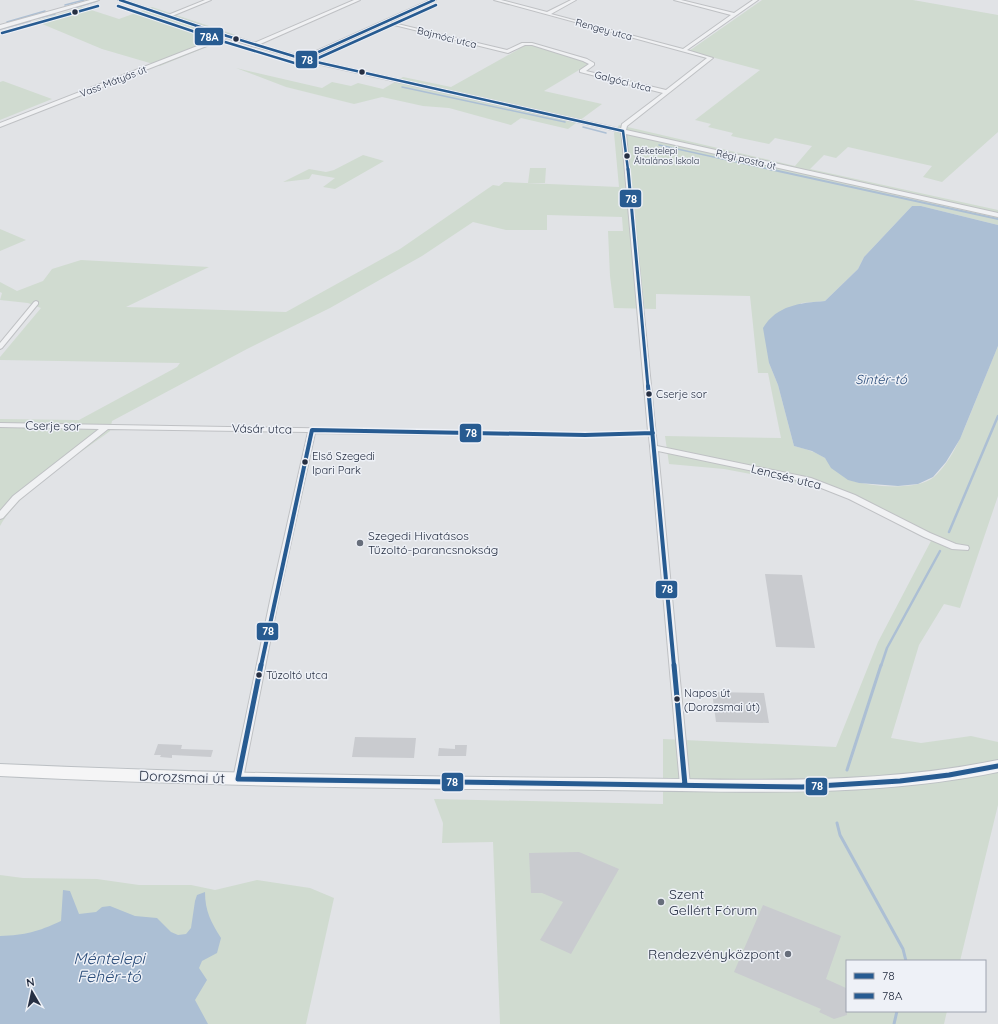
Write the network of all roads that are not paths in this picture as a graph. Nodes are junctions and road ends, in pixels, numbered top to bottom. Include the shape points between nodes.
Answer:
1 (89, 0) edge
2 (96, 0) edge
3 (123, 0) edge
4 (209, 0) edge
5 (358, 0) edge
6 (434, 0) edge
7 (496, 0) edge
8 (574, 0) edge
9 (676, 0) edge
10 (756, 0) edge
11 (80, 3) junction
12 (548, 14) junction
13 (735, 15) junction
14 (168, 16) junction
15 (386, 22) junction
16 (0, 27) edge
17 (227, 36) junction
18 (254, 45) junction
19 (683, 51) junction
20 (508, 52) joint
21 (303, 59) junction
22 (668, 92) junction
23 (0, 126) edge
24 (623, 131) junction
25 (998, 215) edge
26 (36, 303) dead end
27 (0, 346) edge
28 (0, 425) edge
29 (107, 426) junction
30 (312, 430) junction
31 (653, 433) junction
32 (654, 448) junction
33 (0, 516) edge
34 (965, 548) dead end
35 (998, 766) edge
36 (0, 770) edge
37 (238, 779) junction
38 (685, 785) junction

1 - 11 street
2 - 11 street
3 - 14 street, Régi posta út
4 - 14 street
5 - 18 street
6 - 15 street
7 - 12 street, Rengey utca
8 - 12 street
9 - 13 street
10 - 13 street
11 - 16 street
12 - 19 street, Rengey utca
13 - 19 street
14 - 17 street, Régi posta út
15 - 20 street, Bajmóci utca
15 - 21 street
17 - 18 street, Régi posta út
17 - 23 street, Vass Mátyás út
18 - 21 street, Régi posta út
19 - 22 street, Rengey utca via 712,58
20 - 22 street, Galgóci utca via 524,44 532,44 592,64 582,71
21 - 24 street, Régi posta út
22 - 24 street via 624,125
24 - 25 street, Régi posta út
24 - 31 street via 626,139
26 - 27 street
28 - 29 street, Cserje sor
29 - 30 street, Vásár utca
29 - 33 street via 16,498
30 - 31 street, Vásár utca via 584,435
30 - 37 street
31 - 32 street
32 - 34 street, Lencsés utca via 808,480 845,494 927,535 955,547
32 - 38 street
35 - 38 main road, Dorozsmai út via 930,779 869,785
36 - 37 main road, Dorozsmai út
37 - 38 main road, Dorozsmai út

